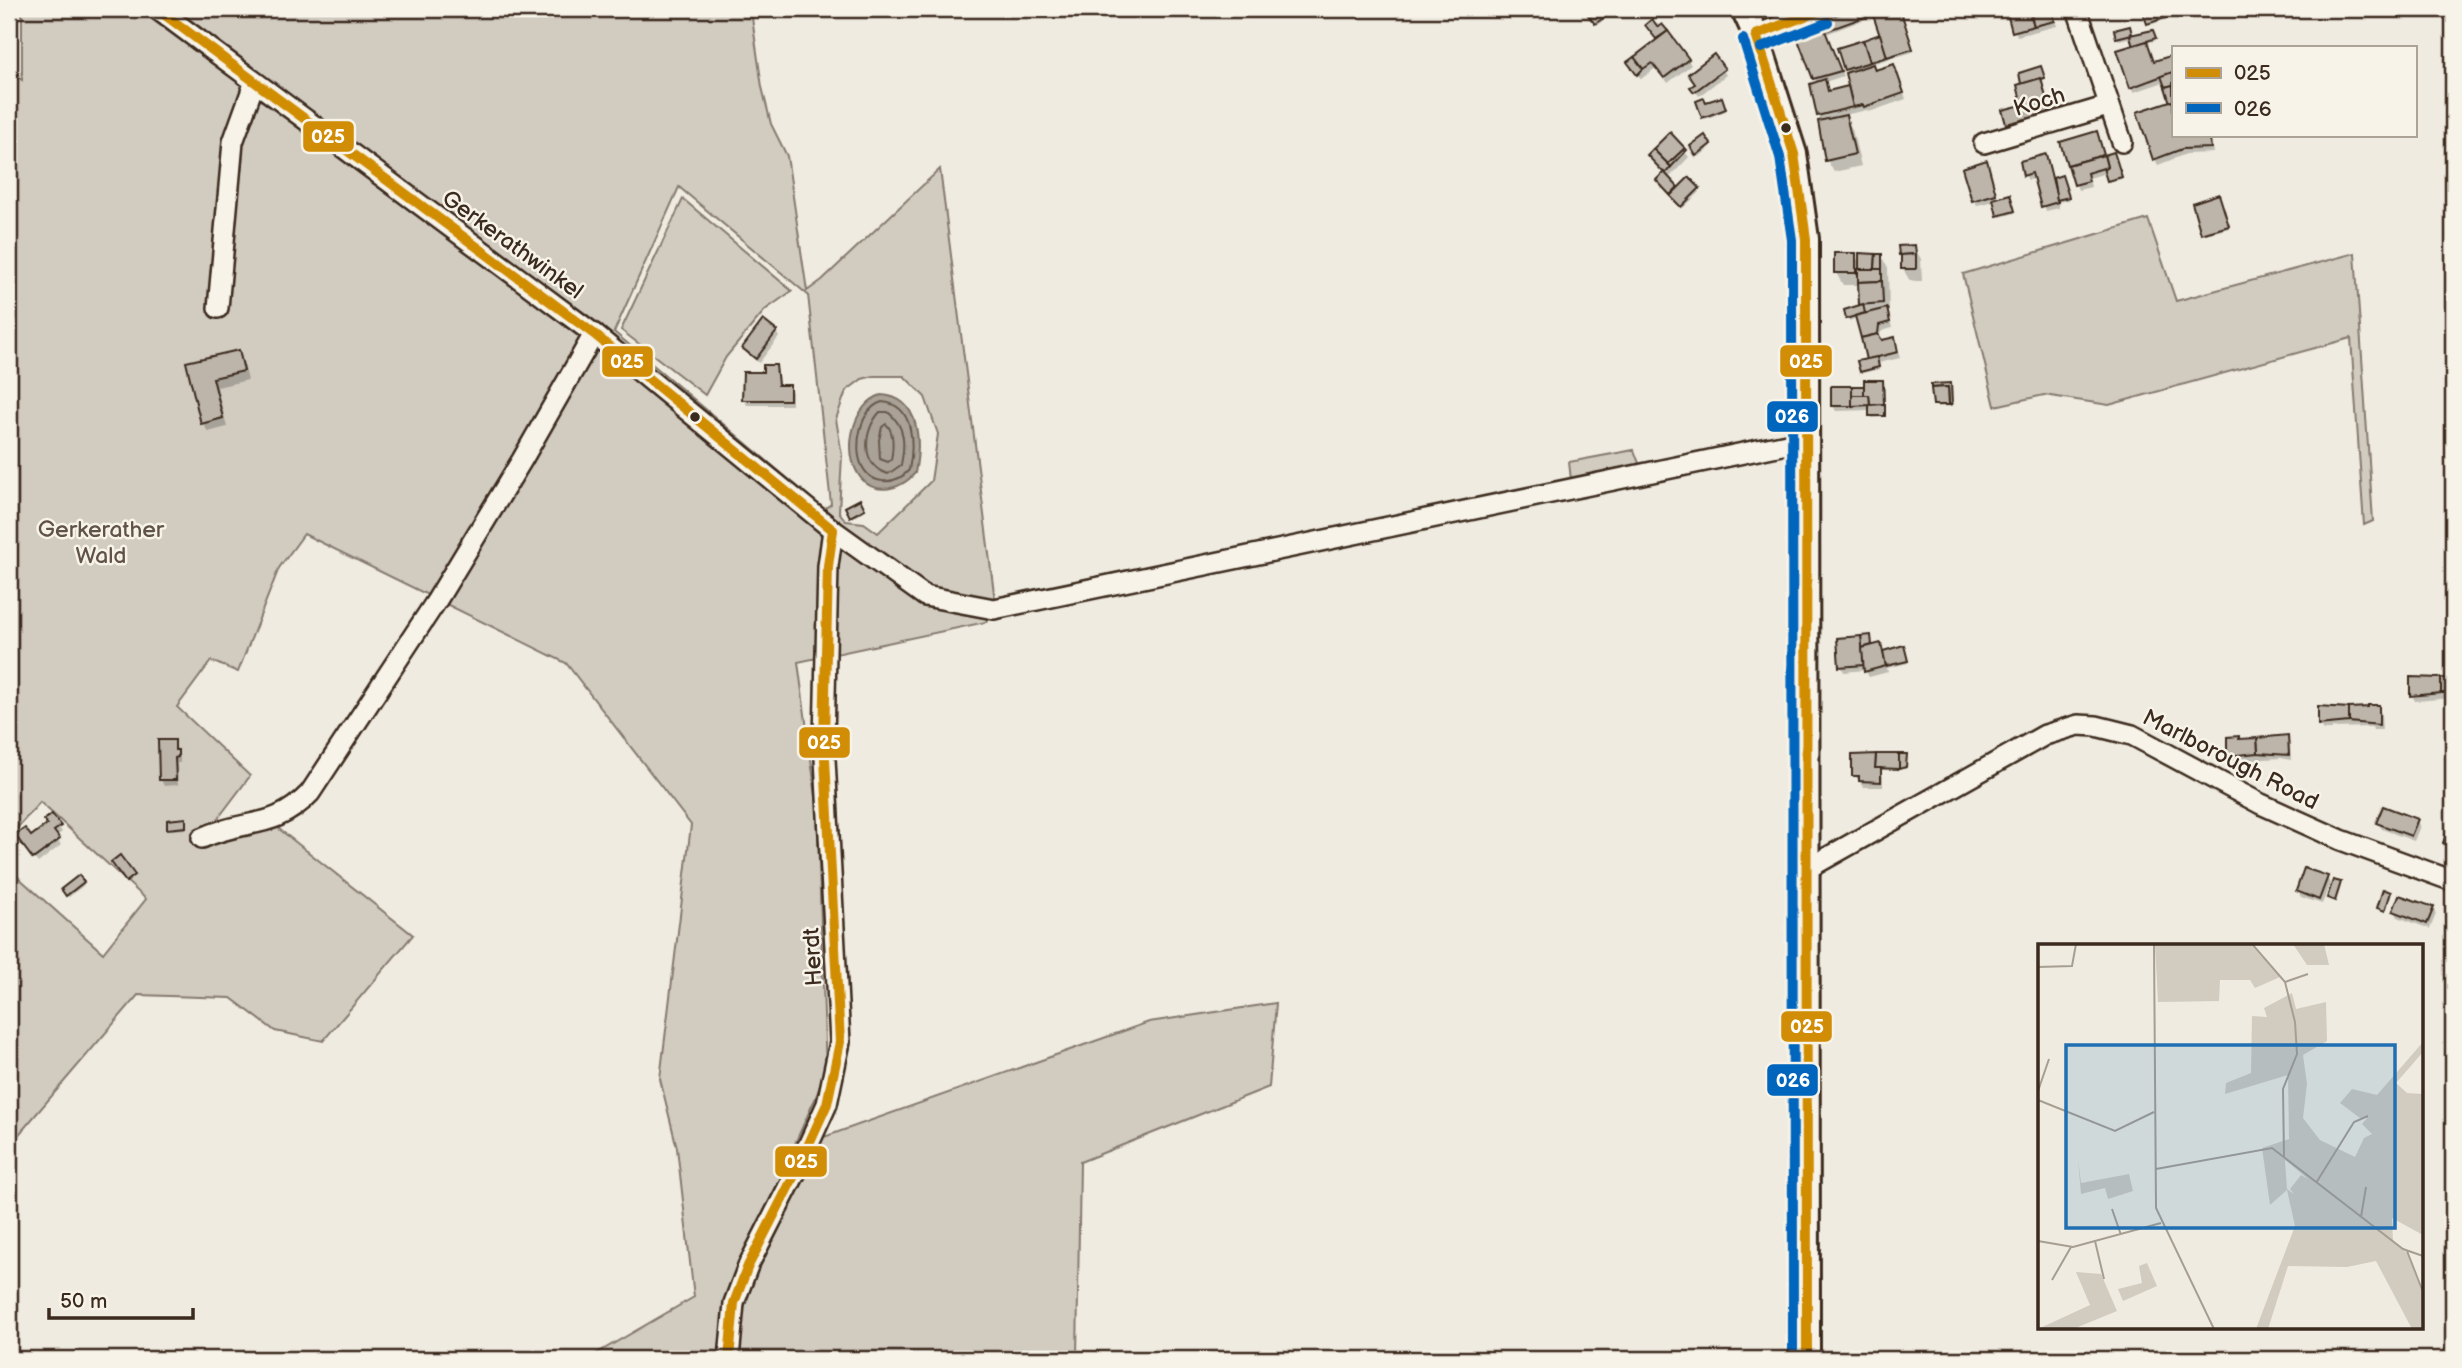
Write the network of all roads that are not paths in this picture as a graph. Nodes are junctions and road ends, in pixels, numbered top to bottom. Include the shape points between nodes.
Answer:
1 (157, 9) edge
2 (1744, 9) edge
3 (1823, 9) edge
4 (2077, 9) edge
5 (1756, 35) junction
6 (254, 83) junction
7 (2108, 106) junction
8 (2122, 142) dead end
9 (1984, 144) dead end
10 (218, 308) dead end
11 (594, 334) junction
12 (1806, 440) junction
13 (833, 530) junction
14 (202, 838) dead end
15 (1805, 870) junction
16 (2453, 881) edge
17 (729, 1359) edge
18 (1807, 1359) edge

1 - 6 street, Gerkerathwinkel
2 - 5 main road
3 - 5 street
4 - 7 street
5 - 12 main road via 1794,154 1806,239
6 - 10 street via 233,142
6 - 11 street, Gerkerathwinkel
7 - 8 street
7 - 9 street, Koch
11 - 13 street, Gerkerathwinkel
11 - 14 street via 437,600 310,793 296,808 269,821 222,829
12 - 13 street, Gerkerathwinkel via 994,609 925,596
12 - 15 main road
13 - 17 street, Herdt via 824,740 840,1042 827,1104 734,1303
15 - 16 street, Marlborough Road via 2045,735 2078,725 2132,735 2261,804 2341,840
15 - 18 main road

